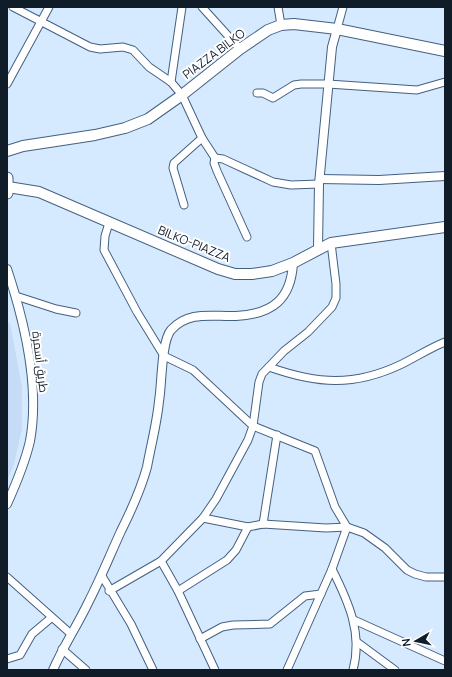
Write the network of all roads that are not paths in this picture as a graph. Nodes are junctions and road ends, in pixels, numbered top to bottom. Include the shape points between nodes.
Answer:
1 (13, 7) edge
2 (48, 7) edge
3 (182, 7) edge
4 (202, 7) edge
5 (278, 7) edge
6 (343, 7) edge
7 (40, 22) junction
8 (281, 25) junction
9 (337, 29) junction
10 (240, 49) junction
11 (445, 51) edge
12 (171, 82) junction
13 (445, 82) edge
14 (7, 84) edge
15 (328, 84) junction
16 (257, 93) dead end
17 (182, 95) junction
18 (202, 138) junction
19 (7, 151) edge
20 (215, 158) junction
21 (445, 176) edge
22 (319, 182) junction
23 (7, 186) edge
24 (184, 205) dead end
25 (109, 223) junction
26 (445, 227) edge
27 (247, 237) dead end
28 (331, 243) junction
29 (318, 248) junction
30 (293, 263) junction
31 (7, 269) edge
32 (16, 296) junction
33 (76, 313) dead end
34 (445, 342) edge
35 (164, 356) junction
36 (269, 367) junction
37 (253, 426) junction
38 (277, 435) junction
39 (7, 504) edge
40 (203, 518) junction
41 (263, 524) junction
42 (248, 527) junction
43 (347, 527) junction
44 (161, 561) junction
45 (332, 569) junction
46 (102, 576) junction
47 (7, 577) edge
48 (445, 577) edge
49 (109, 591) junction
50 (178, 591) junction
51 (321, 594) junction
52 (51, 618) junction
53 (354, 620) junction
54 (71, 634) junction
55 (200, 639) junction
56 (357, 642) junction
57 (62, 649) junction
58 (7, 659) edge
59 (445, 662) edge
60 (53, 670) edge
61 (86, 670) edge
62 (153, 670) edge
63 (215, 670) edge
64 (287, 670) edge
65 (353, 670) edge
66 (395, 670) edge

1 - 7 street
2 - 7 street
3 - 12 street
4 - 10 street
5 - 8 street
6 - 9 street
7 - 12 street via 90,47 123,47 133,50 150,67
7 - 14 street
8 - 9 main road, PIAZZA BILKO
8 - 10 main road, PIAZZA BILKO via 268,30
9 - 11 main road, PIAZZA BILKO
9 - 15 street via 332,47
10 - 17 main road, PIAZZA BILKO
12 - 17 street
13 - 15 street via 417,90
15 - 16 street via 298,84 273,98 263,92
15 - 22 street
17 - 18 street
17 - 19 main road, PIAZZA BILKO via 148,119 125,128
18 - 20 street
18 - 24 street via 173,166
20 - 22 street via 223,159 273,182 291,185
20 - 27 street via 217,171
21 - 22 street
22 - 29 street
23 - 25 main road, BILKO-PIAZZA via 39,192
25 - 30 main road, BILKO-PIAZZA via 235,274 272,271
25 - 35 street via 104,236 104,250
26 - 28 main road, BILKO-PIAZZA
28 - 29 main road, BILKO-PIAZZA
28 - 36 street via 336,284 336,298 332,307
29 - 30 main road, BILKO-PIAZZA
30 - 35 street via 291,284 279,301 261,311 237,316 203,315 189,318 170,331 165,342
31 - 32 street, طريق أسمرة
32 - 33 street
32 - 39 street, طريق أسمرة via 29,367 33,408 30,441 21,472
34 - 36 street via 385,371 343,381 292,375
35 - 37 street via 193,370
35 - 46 street via 160,401 146,468 136,499
36 - 37 street via 259,382
37 - 38 street
37 - 40 street via 239,457
38 - 41 street
38 - 43 street via 315,451 335,507
40 - 42 street
40 - 44 street
41 - 42 street
41 - 43 street
42 - 50 street via 236,550 227,560
43 - 45 street
43 - 48 street via 364,534 385,548 407,570 426,577
44 - 49 street
44 - 50 street
45 - 51 street
45 - 53 street
46 - 49 street
46 - 54 street
47 - 52 street via 32,597
49 - 62 street via 131,624
50 - 55 street
51 - 55 street via 305,596 270,624 222,627
51 - 64 street
52 - 54 street
52 - 58 street via 32,634 20,655
53 - 56 street
53 - 59 street
54 - 57 street
55 - 63 street
56 - 65 street
56 - 66 street
57 - 60 street
57 - 61 street

